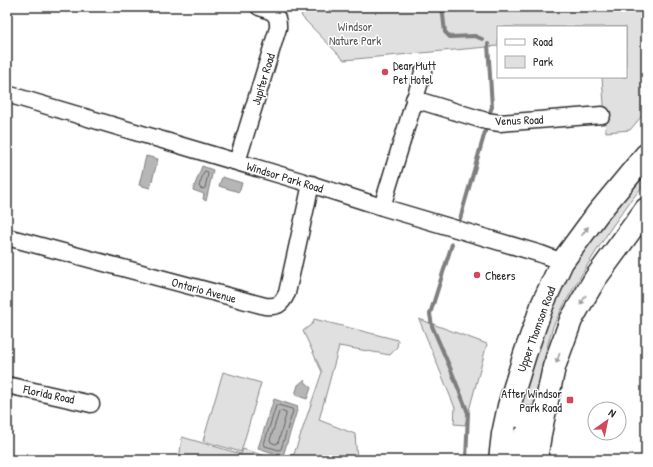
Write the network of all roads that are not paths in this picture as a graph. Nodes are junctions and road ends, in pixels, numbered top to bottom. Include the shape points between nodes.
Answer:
1 (259, 7) edge
2 (423, 72) dead end
3 (7, 94) edge
4 (414, 99) junction
5 (602, 115) dead end
6 (646, 155) edge
7 (237, 162) junction
8 (312, 184) junction
9 (382, 207) junction
10 (646, 209) edge
11 (7, 237) edge
12 (562, 262) junction
13 (7, 385) edge
14 (91, 404) dead end
15 (510, 406) junction
16 (542, 425) junction
17 (500, 460) edge
18 (521, 460) edge
19 (536, 460) edge

1 - 7 street, Jupiter Road via 275,14 278,28
2 - 4 street
3 - 7 street, Windsor Park Road
4 - 5 street, Venus Road via 500,123
4 - 9 street
12 -> 6 main road, Upper Thomson Road
7 - 8 street, Windsor Park Road
8 - 9 street, Windsor Park Road
8 - 11 street, Ontario Avenue via 287,293 282,302 275,307
9 - 12 street, Windsor Park Road
10 -> 16 main road via 595,279 571,320 554,367
12 - 15 main road, Upper Thomson Road via 543,303
13 - 14 street, Florida Road
15 - 16 main road via 524,419 535,418
15 - 17 main road, Upper Thomson Road
16 - 18 main road via 534,434 525,436
16 - 19 main road

